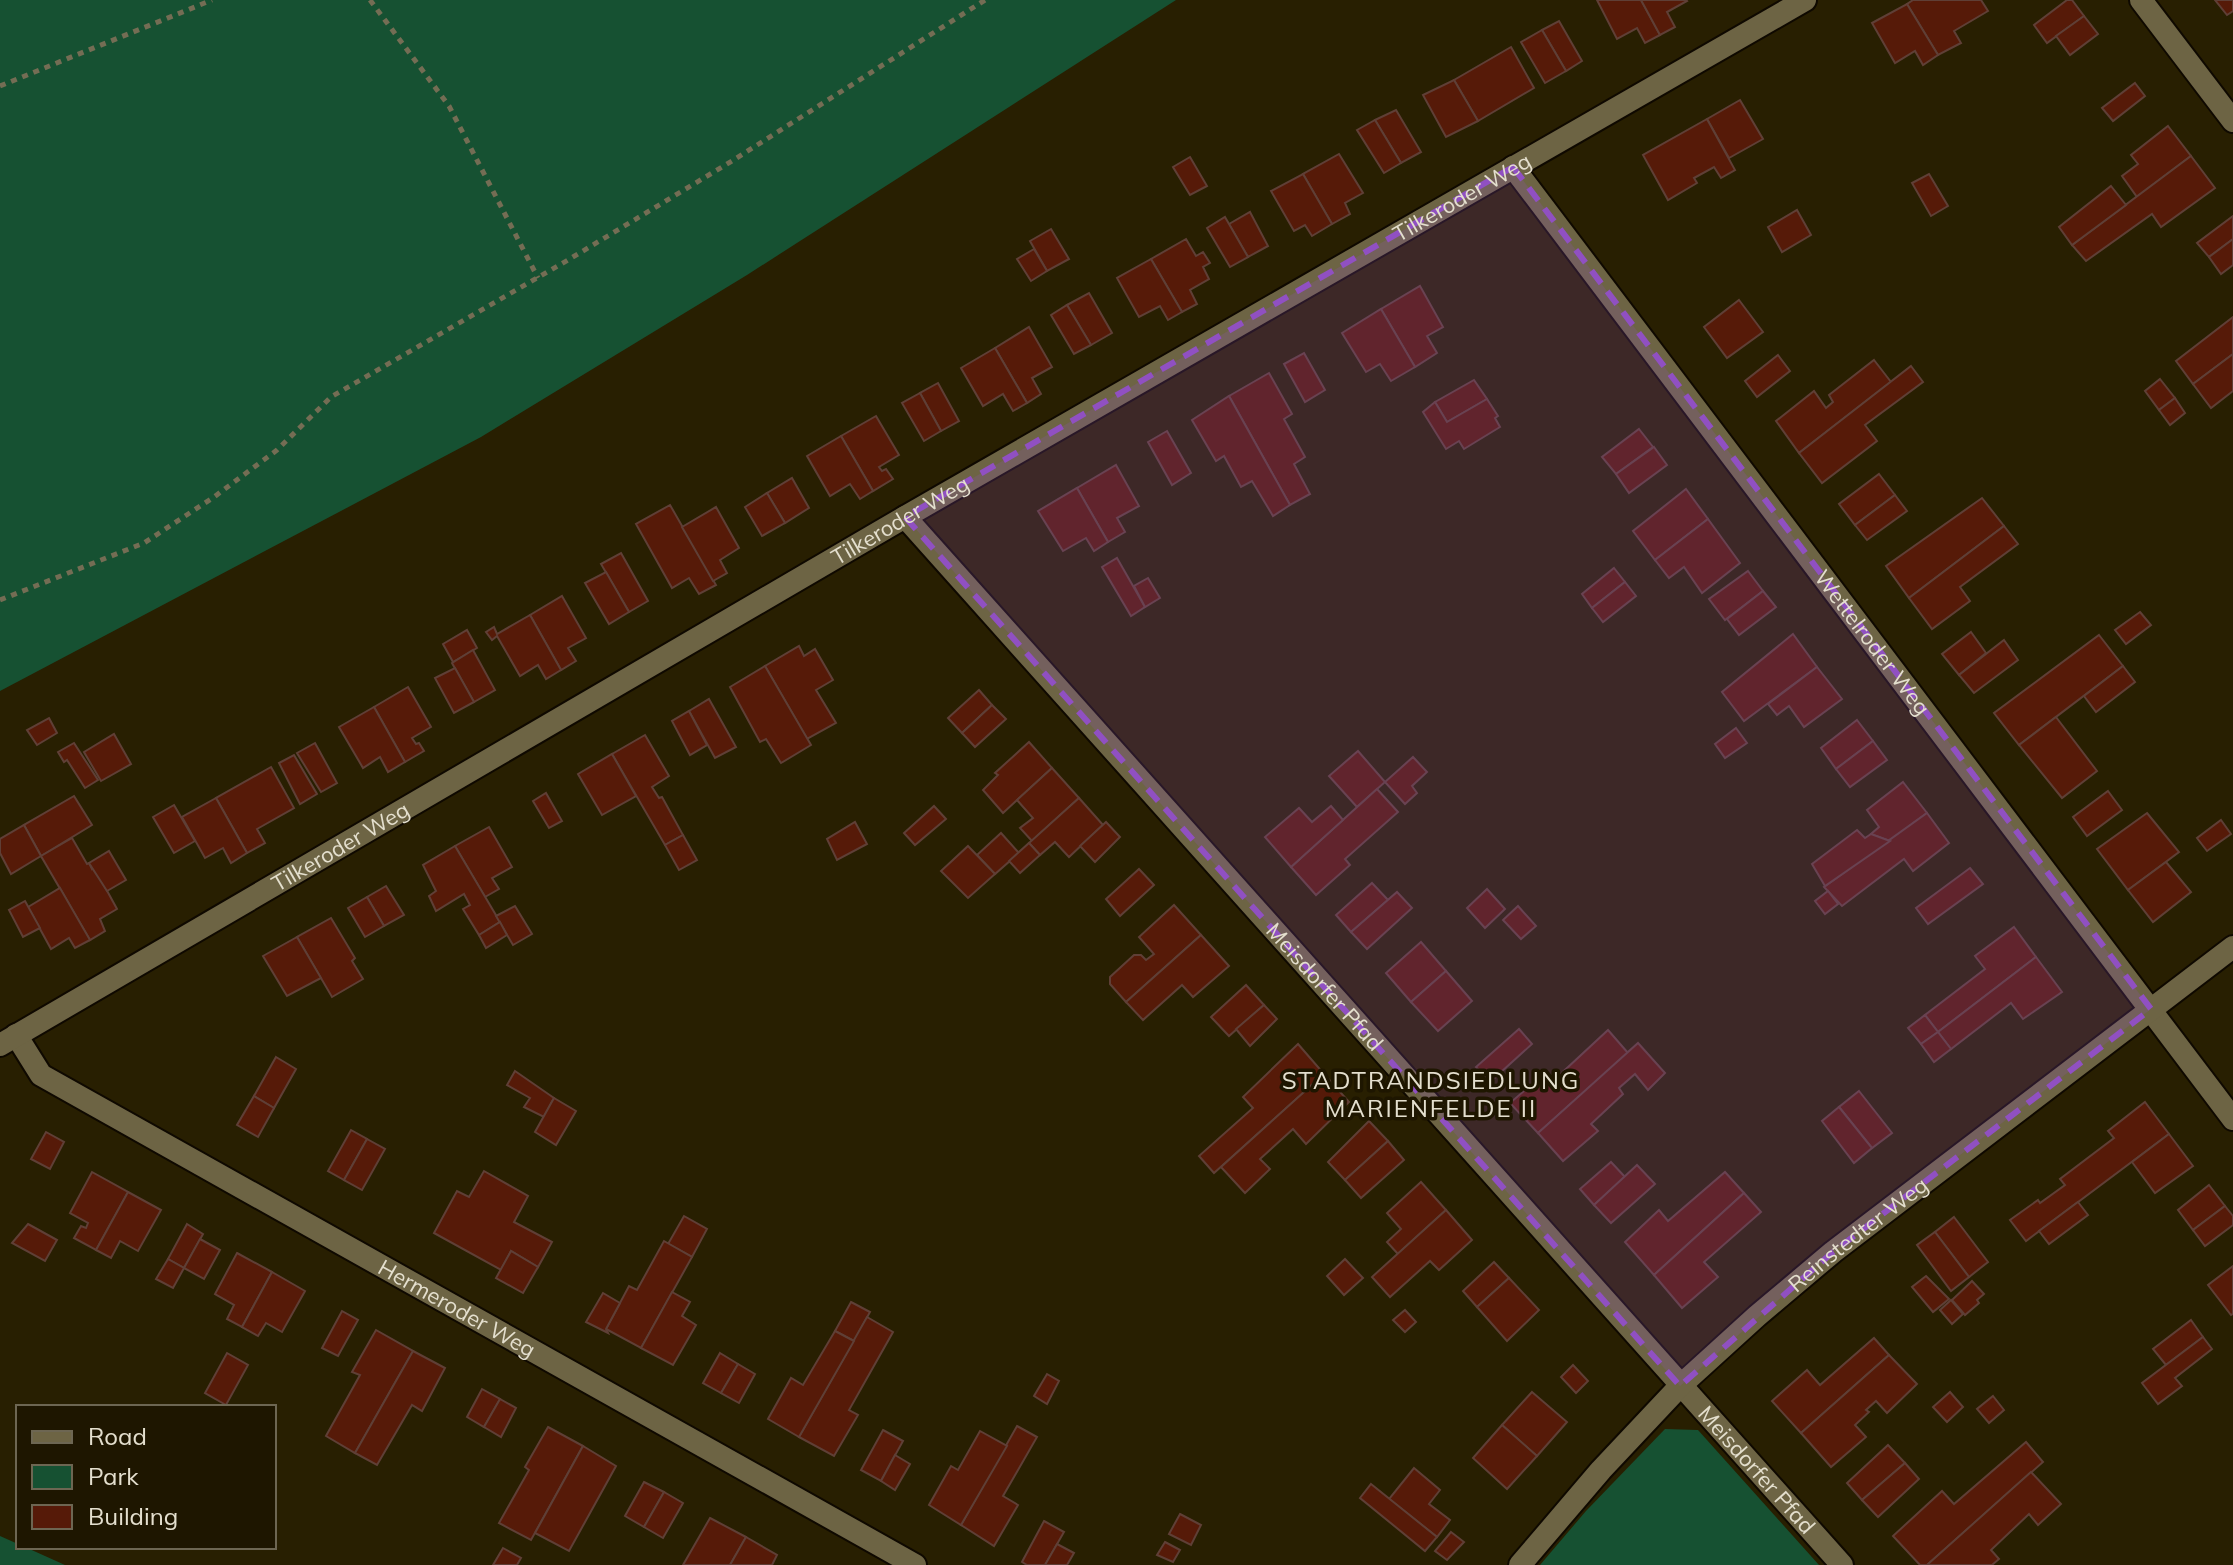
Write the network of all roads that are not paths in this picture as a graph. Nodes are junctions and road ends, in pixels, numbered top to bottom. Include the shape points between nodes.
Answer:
1 (1805, 0) edge
2 (2141, 0) edge
3 (2233, 121) edge
4 (1513, 167) junction
5 (905, 517) junction
6 (2233, 947) edge
7 (2151, 1009) junction
8 (8, 1040) edge
9 (2233, 1119) edge
10 (1680, 1386) junction
11 (915, 1565) edge
12 (1520, 1565) edge
13 (1842, 1565) edge

1 - 4 street, Tilkeroder Weg
2 - 3 street
4 - 5 street, Tilkeroder Weg
4 - 7 street, Wettelroder Weg
5 - 8 street, Tilkeroder Weg
5 - 10 street, Meisdorfer Pfad
6 - 7 street, Reinstedter Weg
7 - 9 street, Wettelroder Weg
7 - 10 street, Reinstedter Weg via 1833,1252
8 - 11 street, Hermeroder Weg via 41,1075
10 - 12 street, Reinstedter Weg
10 - 13 street, Meisdorfer Pfad

